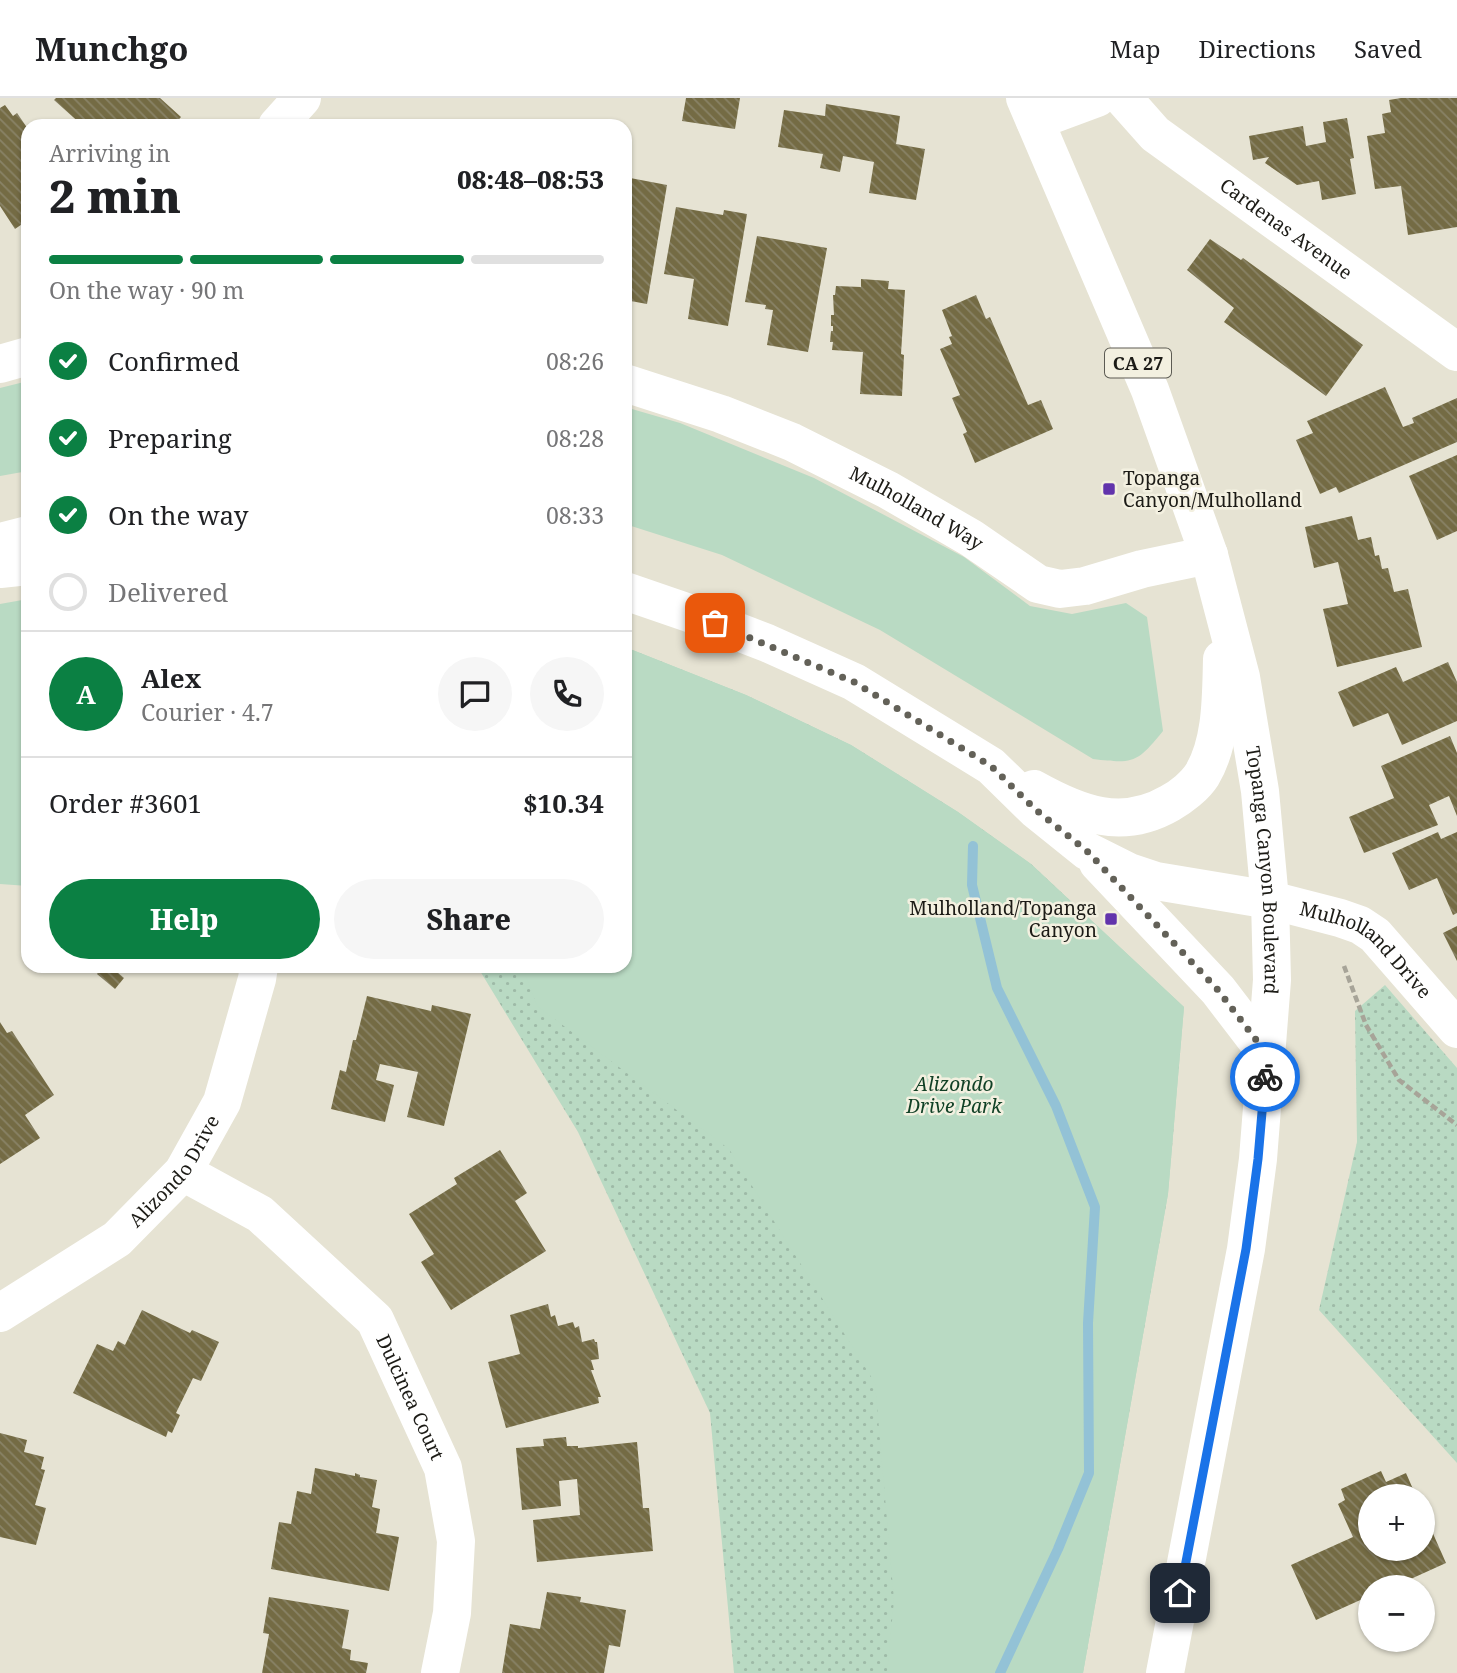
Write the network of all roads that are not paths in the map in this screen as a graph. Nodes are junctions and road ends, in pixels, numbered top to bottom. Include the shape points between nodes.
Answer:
1 (302, 98) edge
2 (1097, 98) edge
3 (1123, 98) edge
4 (1030, 110) edge
5 (283, 119) edge
6 (1457, 352) edge
7 (21, 358) edge
8 (0, 364) edge
9 (632, 385) edge
10 (21, 537) edge
11 (0, 542) edge
12 (1209, 555) junction
13 (21, 567) edge
14 (0, 569) edge
15 (632, 593) edge
16 (1224, 611) junction
17 (991, 766) junction
18 (1087, 851) junction
19 (1270, 900) junction
20 (258, 973) edge
21 (1457, 1029) edge
22 (1267, 1054) junction
23 (183, 1172) junction
24 (0, 1313) edge
25 (440, 1673) edge
26 (1165, 1673) edge

1 - 5 main road
2 - 4 main road
3 - 6 main road, Cardenas Avenue via 1155,134
4 - 12 main road, Topanga Canyon Boulevard / CA 27 via 1150,390
7 - 8 main road
9 - 12 main road, Mulholland Way via 792,442 935,517 1038,584 1060,589 1085,586
10 - 11 main road
12 - 16 main road, Topanga Canyon Boulevard / CA 27
13 - 14 main road
15 - 17 main road, Mulholland Drive via 767,643 854,682
16 - 17 main road via 1216,737 1202,775 1179,798 1157,811 1103,817 1067,808
16 - 19 main road, Topanga Canyon Boulevard / CA 27 via 1241,677 1260,791
17 - 18 main road, Mulholland Drive
18 - 19 main road, Mulholland Drive via 1156,881
18 - 22 main road via 1218,990
19 - 21 main road, Mulholland Drive via 1340,918 1376,935
19 - 22 main road, Topanga Canyon Boulevard / CA 27 via 1272,980
20 - 23 main road, Alizondo Drive via 222,1102
22 - 26 main road, Topanga Canyon Boulevard / CA 27 via 1246,1249
23 - 24 main road, Alizondo Drive via 117,1239
23 - 25 main road, Dulcinea Court via 260,1214 375,1320 443,1468 456,1541 452,1613

